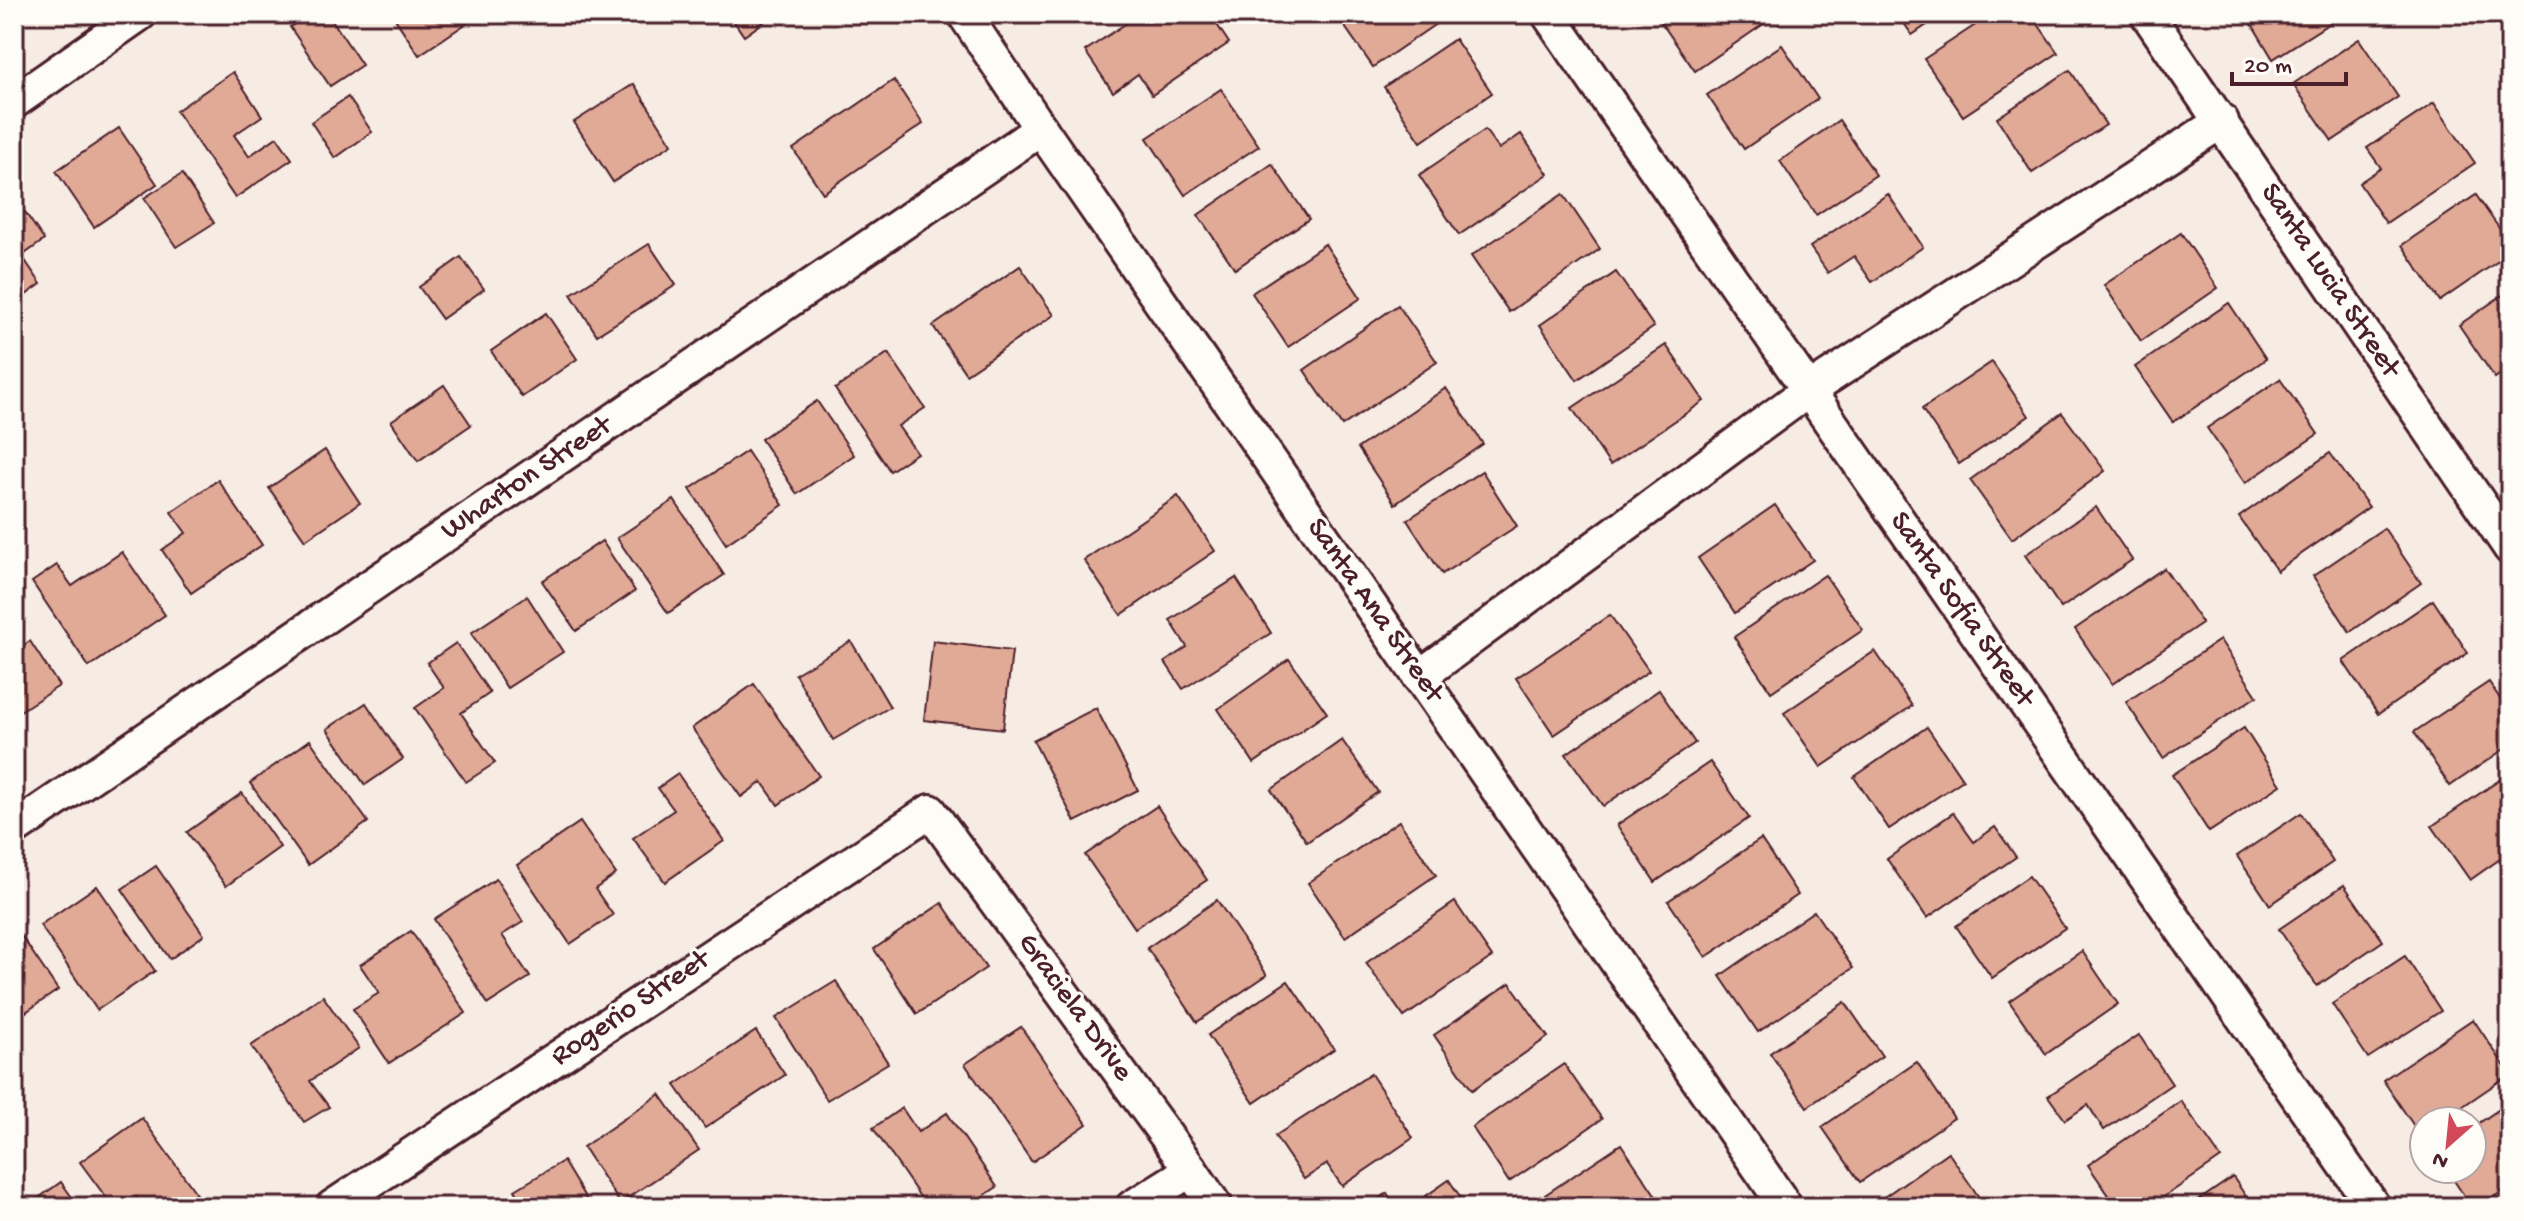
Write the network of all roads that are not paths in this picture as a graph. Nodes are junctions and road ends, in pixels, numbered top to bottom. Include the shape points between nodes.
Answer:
1 (140, 14) edge
2 (964, 14) edge
3 (1548, 14) edge
4 (2147, 14) edge
5 (14, 102) edge
6 (2222, 121) junction
7 (1041, 129) junction
8 (1809, 390) junction
9 (2510, 548) edge
10 (1419, 677) junction
11 (930, 811) joint
12 (14, 829) edge
13 (1191, 1170) junction
14 (332, 1207) edge
15 (1132, 1207) edge
16 (1216, 1207) edge
17 (1786, 1207) edge
18 (2374, 1207) edge

1 - 5 street
2 - 7 street, Santa Ana Street
3 - 8 street, Santa Sofia Street
4 - 6 street, Santa Lucia Street
6 - 8 street
6 - 9 street, Santa Lucia Street
7 - 10 street, Santa Ana Street
7 - 12 street, Wharton Street
8 - 10 street
8 - 18 street, Santa Sofia Street
10 - 17 street, Santa Ana Street
11 - 13 street, Graciela Drive
11 - 14 street, Rogerio Street
13 - 15 street
13 - 16 street, Graciela Drive

